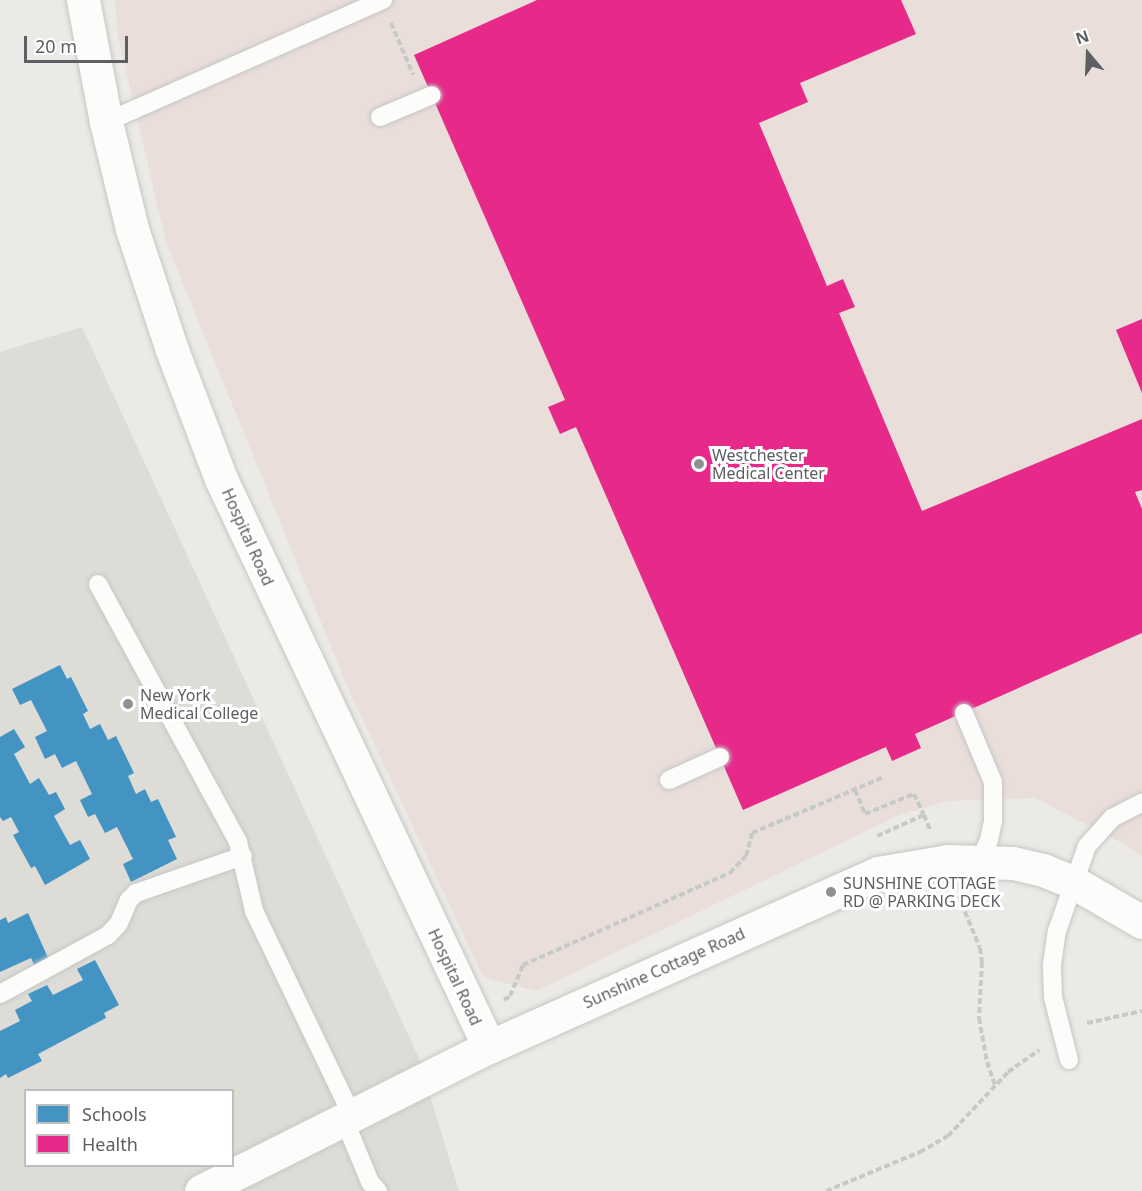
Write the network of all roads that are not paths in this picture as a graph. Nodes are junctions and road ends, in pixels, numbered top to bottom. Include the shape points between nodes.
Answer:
1 (83, 0) edge
2 (383, 0) edge
3 (432, 95) dead end
4 (380, 117) dead end
5 (106, 122) junction
6 (98, 584) dead end
7 (964, 712) dead end
8 (720, 757) dead end
9 (669, 780) dead end
10 (1142, 803) edge
11 (243, 856) junction
12 (980, 860) junction
13 (1073, 882) junction
14 (1142, 922) edge
15 (0, 994) edge
16 (482, 1033) junction
17 (1069, 1060) dead end
18 (348, 1117) junction
19 (373, 1188) edge
20 (201, 1191) edge

1 - 5 street, Hospital Road
2 - 5 lane
3 - 4 lane
5 - 16 street, Hospital Road via 132,229 221,479
6 - 11 lane
7 - 12 lane via 993,782 993,822
8 - 9 lane
10 - 13 lane via 1112,818 1098,832
11 - 15 lane via 136,893 108,935
11 - 18 lane via 254,911
12 - 13 street, Sunshine Cottage Road via 1043,870
12 - 16 street, Sunshine Cottage Road via 943,861 878,873
13 - 14 street, Sunshine Cottage Road
13 - 17 lane via 1057,932 1052,965 1053,997
16 - 18 street, Sunshine Cottage Road
18 - 19 lane
18 - 20 street, Sunshine Cottage Road

